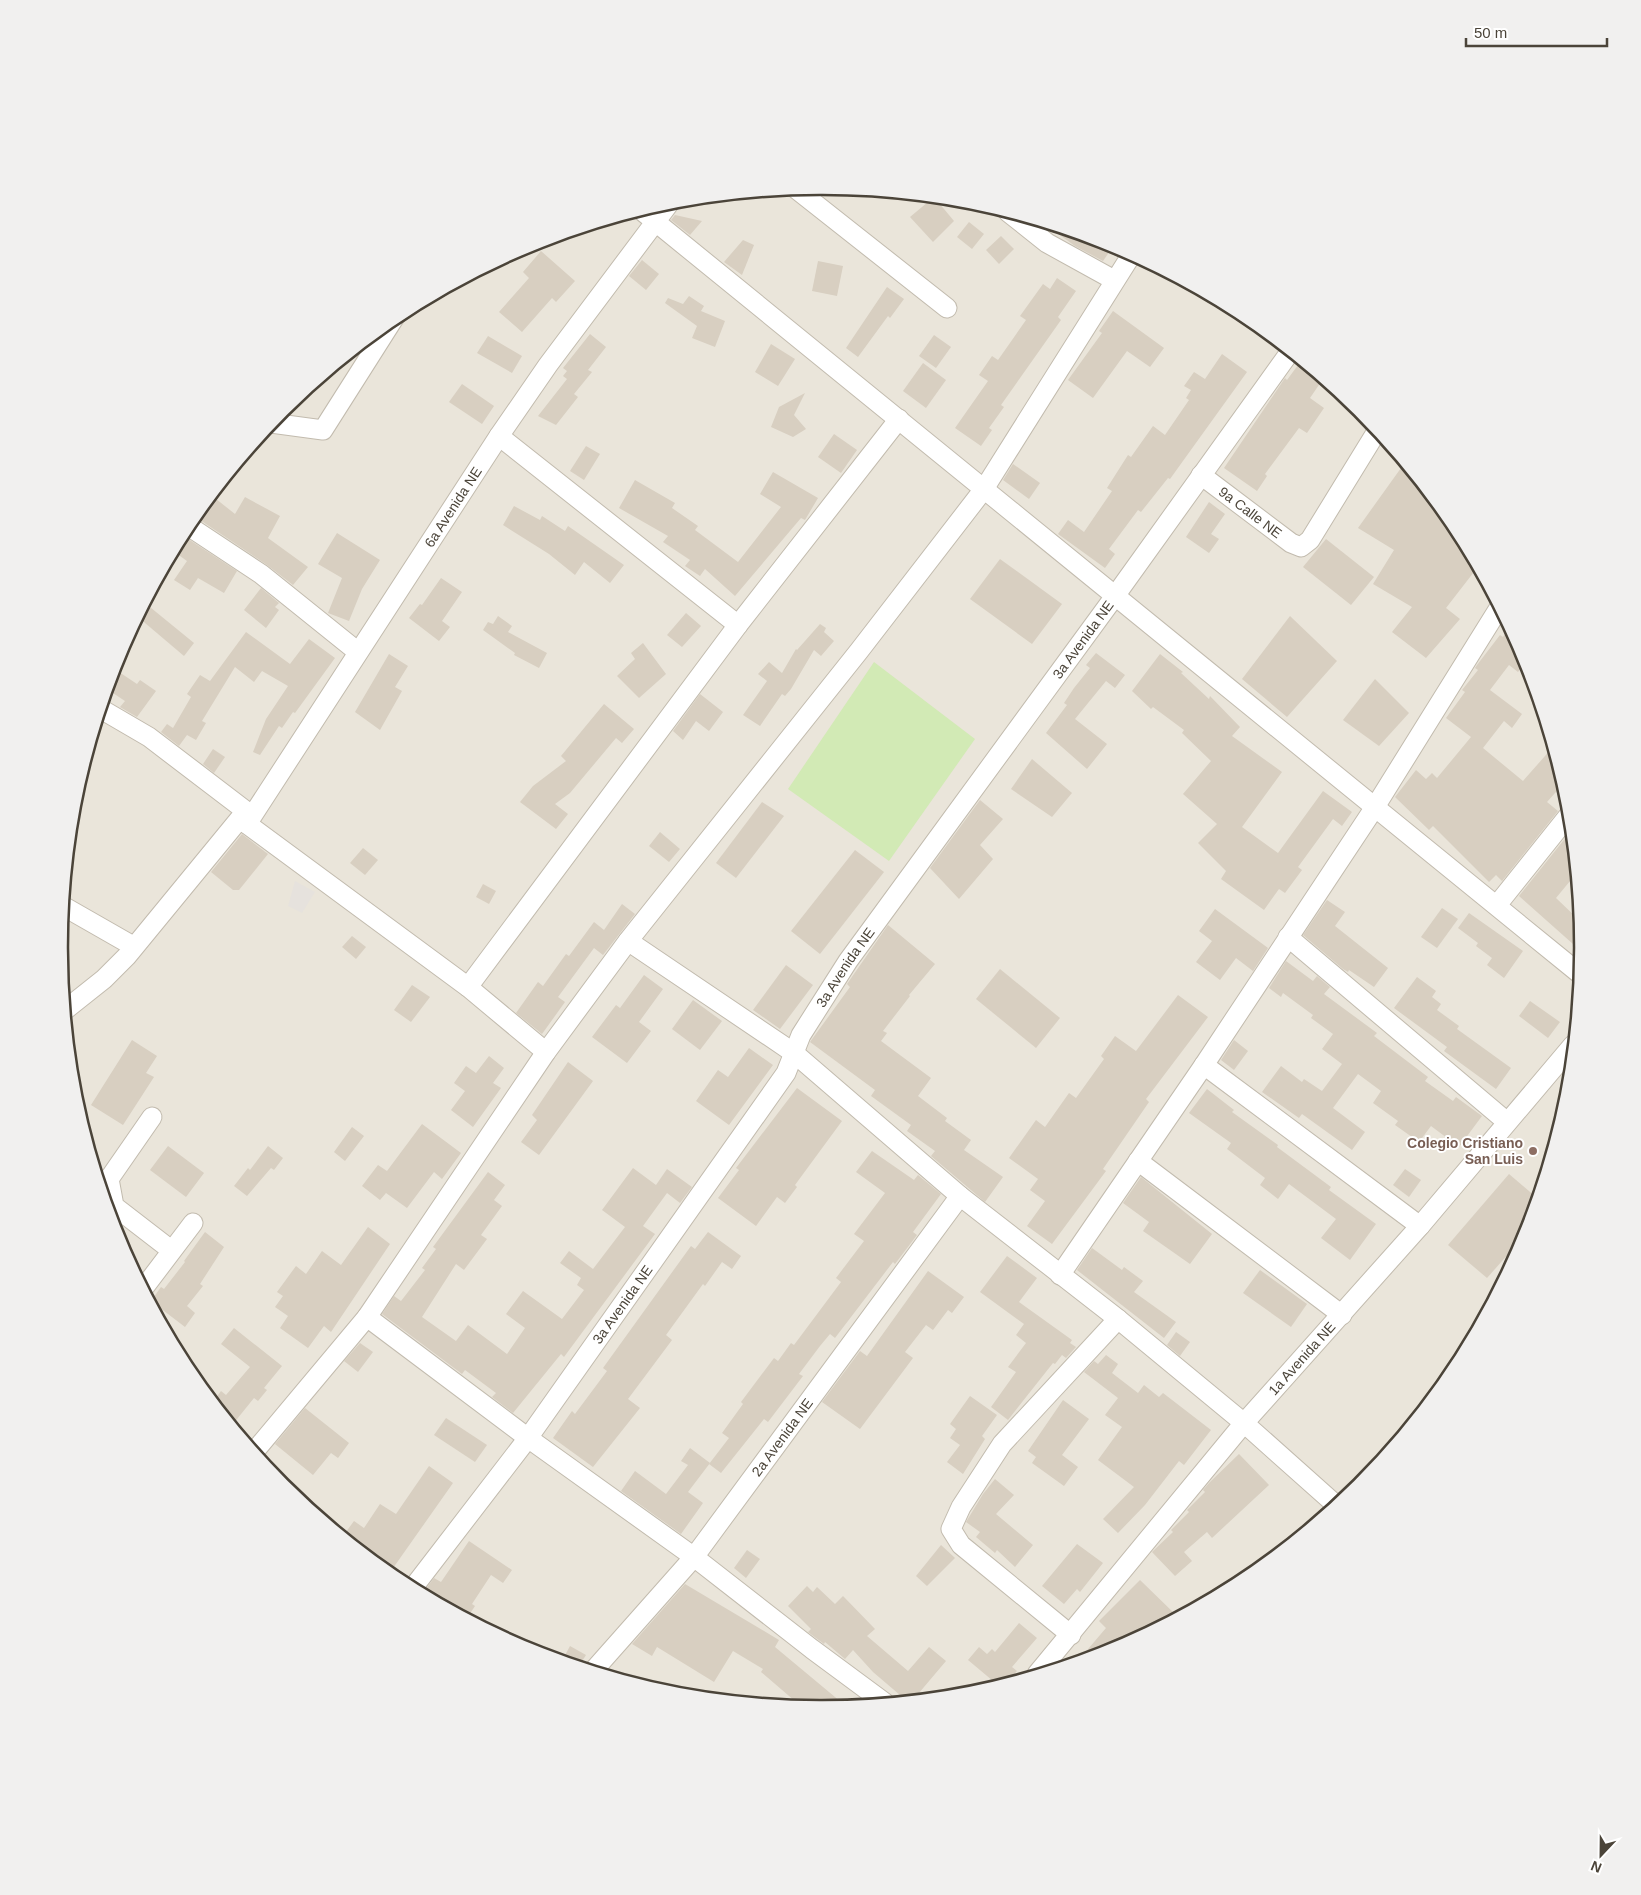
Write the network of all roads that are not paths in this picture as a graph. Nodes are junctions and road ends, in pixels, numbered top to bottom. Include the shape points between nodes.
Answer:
1 (804, 195) edge
2 (648, 216) edge
3 (1020, 222) edge
4 (1128, 260) edge
5 (1114, 280) junction
6 (947, 308) dead end
7 (384, 334) edge
8 (1287, 356) edge
9 (899, 419) junction
10 (280, 423) edge
11 (499, 436) junction
12 (1374, 437) edge
13 (1201, 475) junction
14 (984, 489) junction
15 (194, 529) edge
16 (1115, 596) junction
17 (1496, 613) edge
18 (738, 625) junction
19 (358, 652) junction
20 (105, 713) edge
21 (1375, 807) junction
22 (247, 817) junction
23 (1563, 823) edge
24 (1497, 905) junction
25 (69, 909) edge
26 (1288, 937) junction
27 (628, 941) junction
28 (133, 946) junction
29 (1573, 968) edge
30 (468, 987) junction
31 (70, 1006) edge
32 (546, 1052) junction
33 (794, 1053) junction
34 (1566, 1053) edge
35 (1204, 1065) junction
36 (152, 1117) dead end
37 (1507, 1122) junction
38 (1138, 1162) junction
39 (960, 1196) junction
40 (193, 1223) dead end
41 (1420, 1226) junction
42 (171, 1250) junction
43 (1060, 1275) junction
44 (147, 1284) edge
45 (1342, 1315) junction
46 (367, 1318) junction
47 (1118, 1319) junction
48 (1244, 1423) junction
49 (528, 1438) junction
50 (258, 1448) edge
51 (1331, 1501) edge
52 (694, 1557) junction
53 (417, 1583) edge
54 (1071, 1635) junction
55 (597, 1667) edge
56 (1043, 1667) edge
57 (878, 1698) edge

1 - 6 street
2 - 9 street
2 - 11 street, 6a Avenida NE
3 - 5 street via 1047,242
4 - 5 street
5 - 14 street
7 - 10 street via 323,430
8 - 13 street, 3a Avenida NE
9 - 14 street
9 - 18 street
11 - 18 street
11 - 19 street, 6a Avenida NE
12 - 13 street, 9a Calle NE via 1310,540 1301,547 1291,543
13 - 16 street, 3a Avenida NE
14 - 16 street
14 - 27 street via 859,652
15 - 19 street via 260,574
16 - 21 street
16 - 33 street, 3a Avenida NE via 848,960 801,1035
17 - 21 street
18 - 30 street
19 - 22 street, 6a Avenida NE
20 - 22 street via 150,737
21 - 24 street
21 - 26 street
22 - 28 street, 6a Avenida NE
22 - 30 street
23 - 24 street
24 - 29 street
25 - 28 street
26 - 35 street
26 - 37 street
27 - 32 street
27 - 33 street
28 - 31 street, 6a Avenida NE via 104,979
30 - 32 street
32 - 46 street
33 - 39 street
33 - 49 street, 3a Avenida NE via 786,1073
34 - 37 street, 1a Avenida NE
35 - 38 street
35 - 41 street
36 - 42 street via 109,1179 114,1206
37 - 41 street, 1a Avenida NE
38 - 43 street
38 - 45 street
39 - 43 street
39 - 52 street, 2a Avenida NE
40 - 42 street
41 - 45 street, 1a Avenida NE
42 - 44 street
43 - 47 street
45 - 48 street, 1a Avenida NE
46 - 49 street
46 - 50 street
47 - 48 street
47 - 54 street via 1002,1444 951,1529 961,1545
48 - 51 street
48 - 54 street, 1a Avenida NE
49 - 52 street
49 - 53 street, 3a Avenida NE
52 - 55 street, 2a Avenida NE
52 - 57 street
54 - 56 street, 1a Avenida NE

